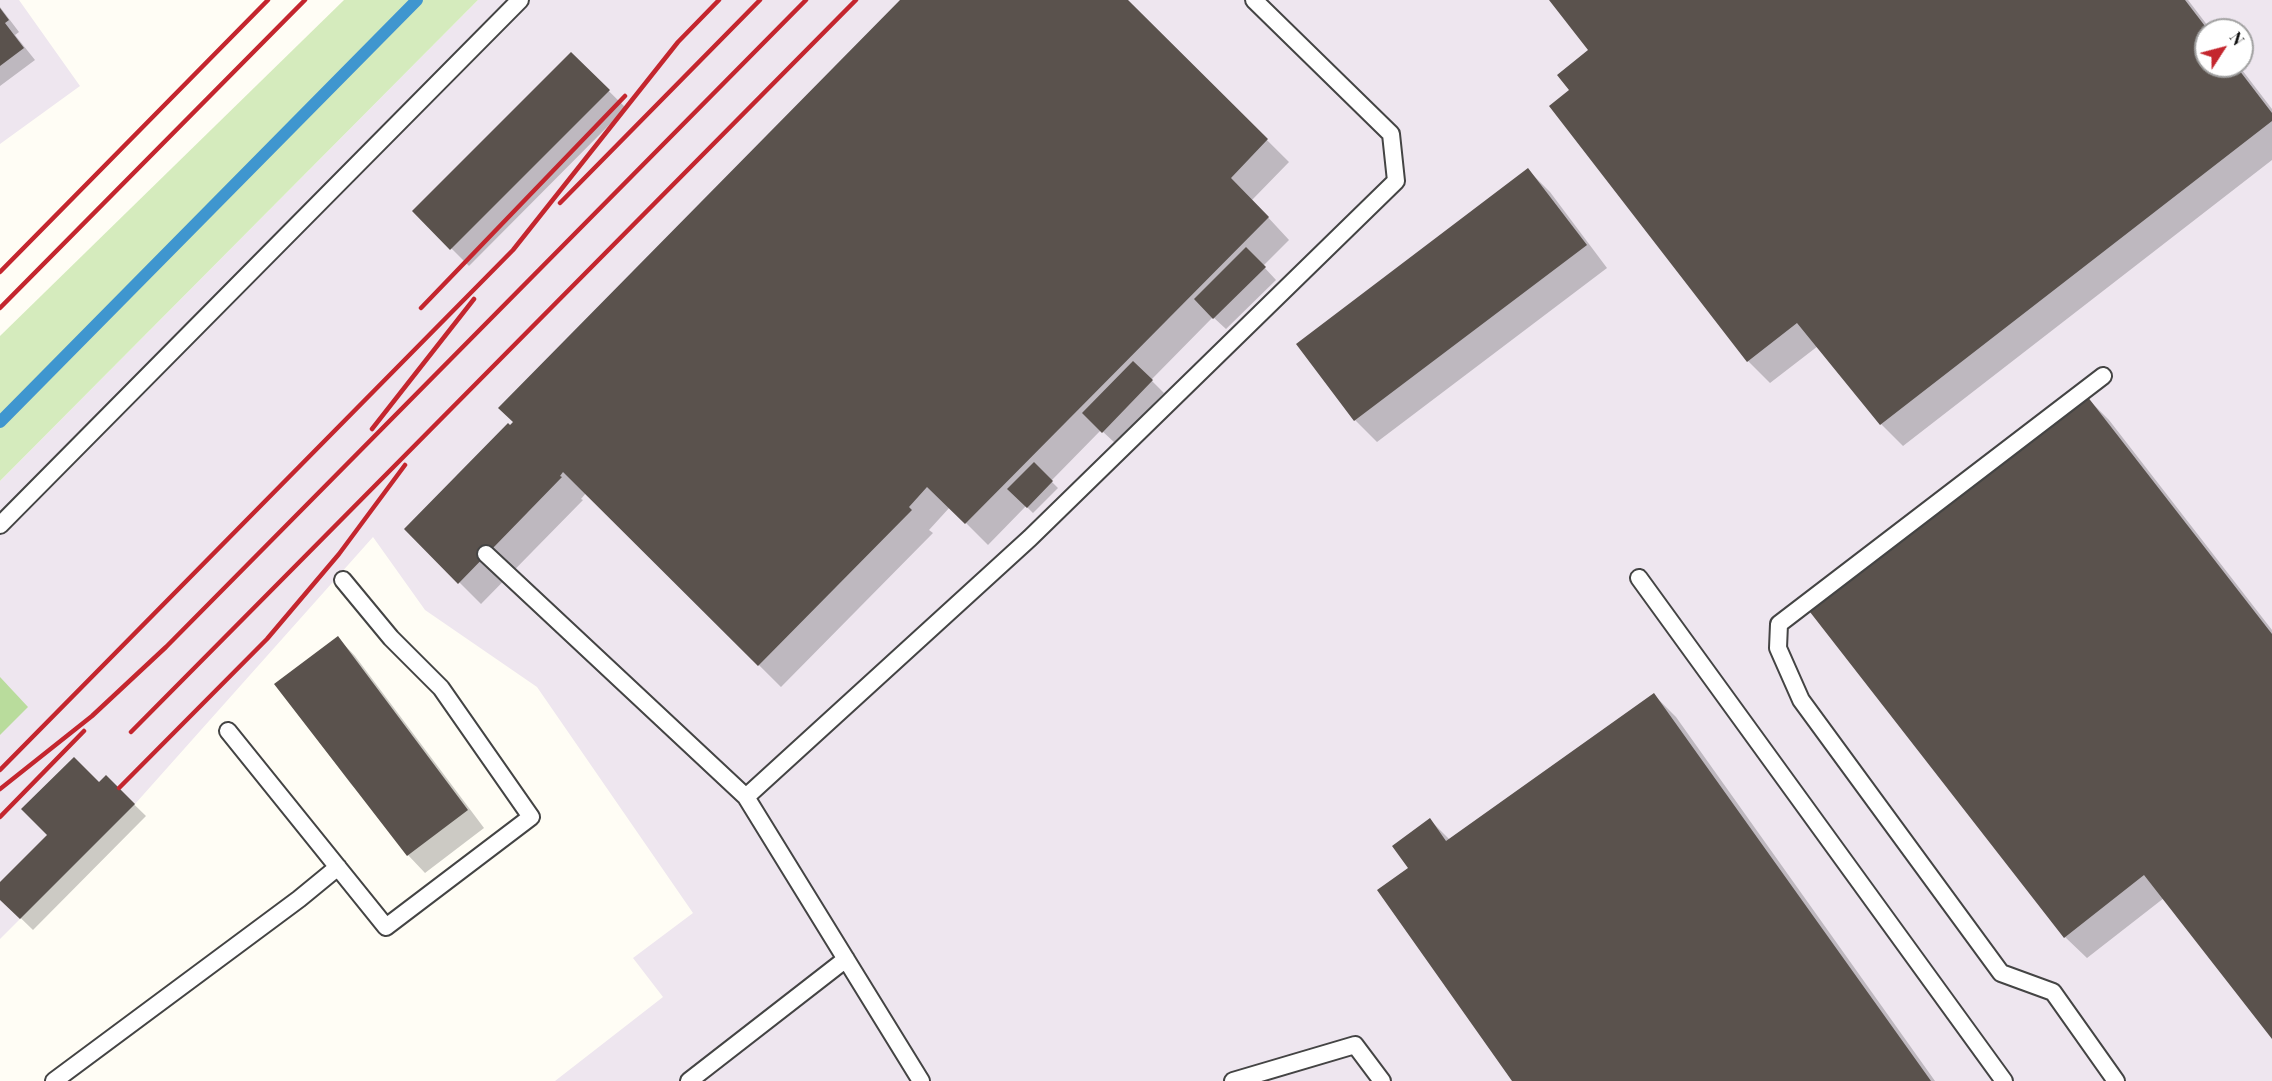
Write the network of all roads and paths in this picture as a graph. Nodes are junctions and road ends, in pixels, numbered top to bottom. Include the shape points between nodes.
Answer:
1 (520, 0) edge
2 (1254, 0) edge
3 (2103, 376) dead end
4 (0, 525) edge
5 (486, 554) dead end
6 (1639, 578) dead end
7 (343, 580) dead end
8 (228, 731) dead end
9 (746, 797) junction
10 (338, 867) junction
11 (846, 959) junction
12 (54, 1081) edge
13 (689, 1081) edge
14 (921, 1081) edge
15 (1233, 1081) edge
16 (1382, 1081) edge
17 (2004, 1081) edge
18 (2116, 1081) edge

1 - 4 lane
2 - 9 lane via 1391,134 1396,182 1030,538
3 - 18 lane via 1779,624 1778,648 1802,700 2001,973 2053,992
5 - 9 lane
6 - 17 lane
7 - 10 lane via 391,638 441,688 531,817 386,927
8 - 10 lane
9 - 11 lane
10 - 12 lane
11 - 13 lane
11 - 14 lane
15 - 16 lane via 1355,1045

